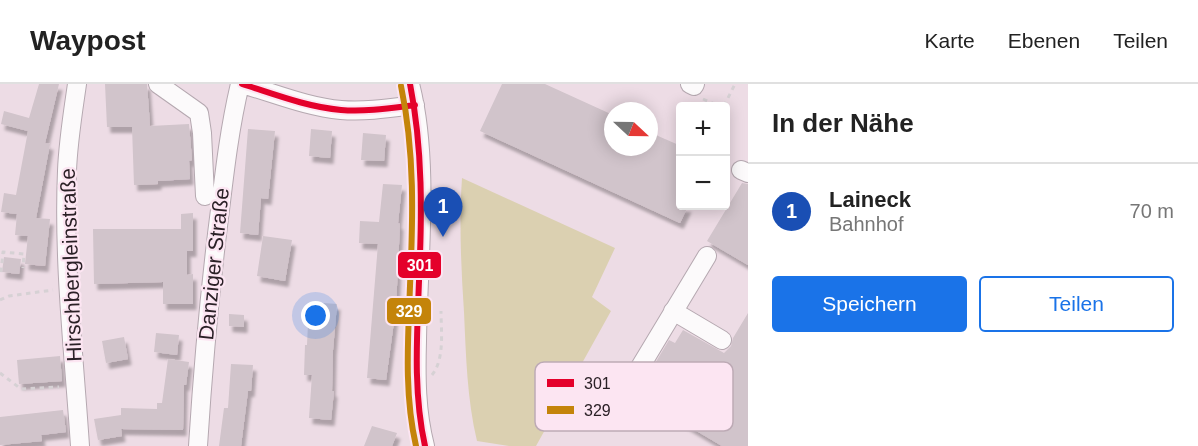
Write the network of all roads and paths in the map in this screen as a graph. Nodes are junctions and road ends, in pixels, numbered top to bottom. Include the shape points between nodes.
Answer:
1 (77, 84) edge
2 (158, 84) edge
3 (241, 84) edge
4 (410, 84) edge
5 (690, 84) edge
6 (695, 84) edge
7 (735, 84) edge
8 (726, 102) edge
9 (415, 105) junction
10 (205, 196) dead end
11 (707, 256) dead end
12 (23, 268) dead end
13 (1, 272) edge
14 (69, 287) junction
15 (0, 300) edge
16 (441, 311) dead end
17 (674, 311) junction
18 (722, 340) dead end
19 (643, 362) edge
20 (0, 373) edge
21 (431, 376) dead end
22 (76, 386) junction
23 (80, 446) edge
24 (198, 446) edge
25 (425, 446) edge

1 - 14 street, Hirschbergleinstraße via 67,170
2 - 10 street via 199,113
3 - 9 street via 341,110
3 - 24 street, Danziger Straße via 231,120 216,242
4 - 9 street
5 - 6 street
7 - 8 path
9 - 25 street via 420,197 416,378
11 - 17 street
12 - 13 path via 24,254 3,252
14 - 15 path
14 - 22 street, Hirschbergleinstraße
16 - 21 path via 439,356
17 - 18 street
17 - 19 street
20 - 22 path via 21,389
22 - 23 street, Hirschbergleinstraße

